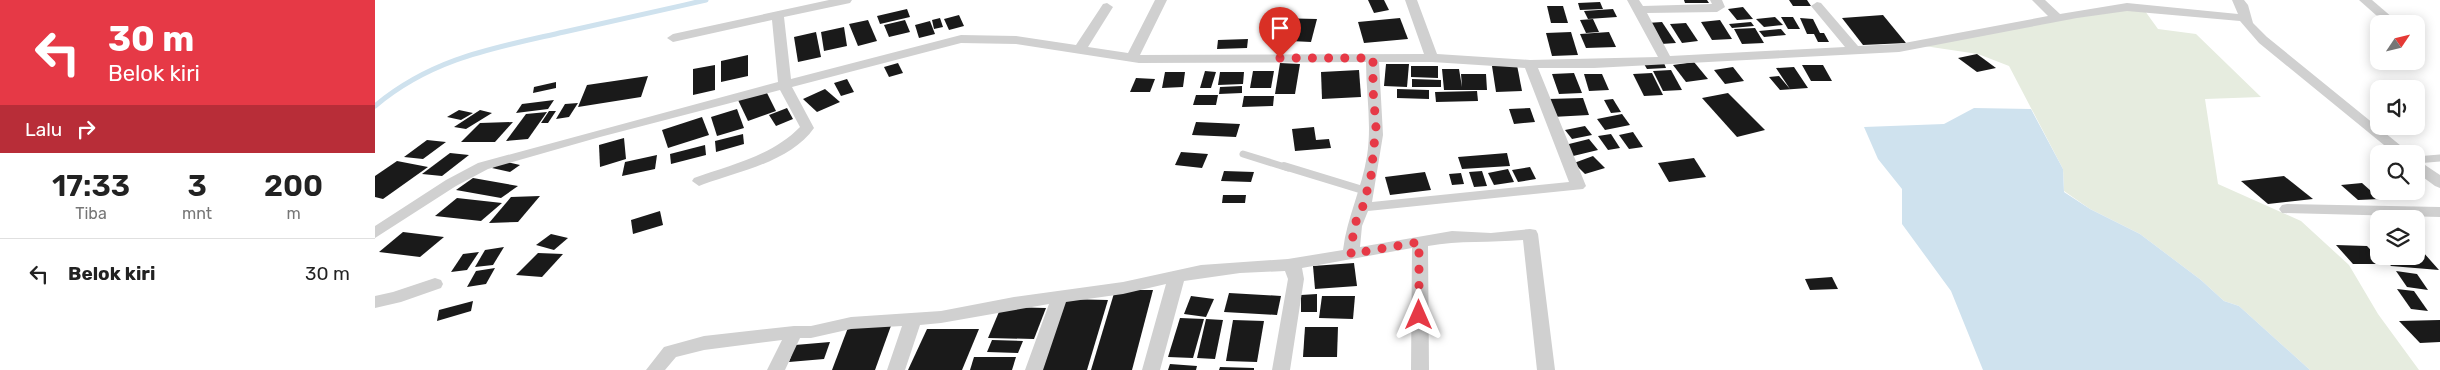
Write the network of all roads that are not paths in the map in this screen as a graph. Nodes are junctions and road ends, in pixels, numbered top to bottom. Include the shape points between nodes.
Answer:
1 (846, 0) edge
2 (1161, 0) edge
3 (1411, 0) edge
4 (1716, 0) edge
5 (2038, 0) edge
6 (2238, 0) edge
7 (2365, 0) edge
8 (1636, 5) edge
9 (1817, 6) dead end
10 (1107, 7) dead end
11 (2383, 15) edge
12 (778, 16) junction
13 (2057, 18) junction
14 (2246, 18) junction
15 (673, 38) dead end
16 (1080, 50) junction
17 (1855, 51) junction
18 (1132, 58) junction
19 (1373, 58) junction
20 (1432, 58) junction
21 (1666, 60) junction
22 (1530, 64) junction
23 (785, 86) junction
24 (2393, 145) edge
25 (1243, 154) dead end
26 (2440, 158) edge
27 (2425, 160) edge
28 (2425, 170) edge
29 (699, 181) dead end
30 (2440, 183) edge
31 (1364, 198) junction
32 (2287, 209) dead end
33 (2440, 212) edge
34 (375, 234) edge
35 (1419, 242) junction
36 (1351, 254) junction
37 (1287, 265) junction
38 (1175, 278) junction
39 (435, 284) dead end
40 (1060, 296) junction
41 (375, 302) edge
42 (913, 320) junction
43 (794, 332) junction
44 (655, 370) edge
45 (776, 370) edge
46 (896, 370) edge
47 (1034, 370) edge
48 (1151, 370) edge
49 (1281, 370) edge
50 (1419, 370) edge
51 (1546, 370) edge

1 - 12 street
2 - 18 street
3 - 20 street
4 - 8 street via 1717,8
5 - 13 street
6 - 14 street
7 - 11 street
8 - 21 street
9 - 17 street
10 - 16 street
12 - 15 street
12 - 23 street
13 - 14 street via 2127,7
13 - 17 street via 1899,48
14 - 24 street via 2247,24 2263,40
16 - 18 street
16 - 23 street via 1016,40 961,39
17 - 21 street
18 - 19 street
19 - 20 street
19 - 31 street via 1376,126 1371,176
20 - 22 street
21 - 22 street
22 - 31 street via 1578,186 1393,205
23 - 29 street via 806,123 802,136 767,155
23 - 34 street via 483,166
25 - 31 lane
26 - 27 lane
28 - 30 street
31 - 36 street via 1354,226
32 - 33 street
35 - 36 street
35 - 50 street
35 - 51 street via 1452,236 1491,238 1530,234
36 - 37 street
37 - 38 street via 1201,271
37 - 49 street via 1294,269 1296,279
38 - 40 street
38 - 48 street
39 - 41 street
40 - 42 street
40 - 47 street
42 - 43 street via 851,323 811,332
42 - 46 street
43 - 44 street via 682,348 665,357
43 - 45 street

